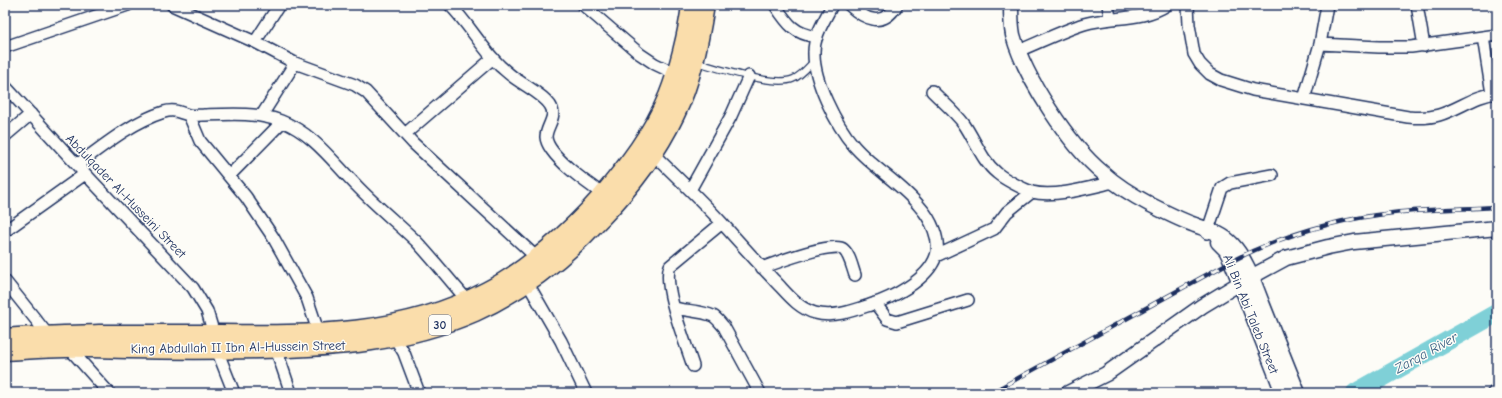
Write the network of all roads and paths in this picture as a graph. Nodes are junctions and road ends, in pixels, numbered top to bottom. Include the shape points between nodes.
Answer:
1 (128, 5) edge
2 (279, 5) edge
3 (450, 5) edge
4 (583, 5) edge
5 (691, 5) edge
6 (705, 5) edge
7 (775, 5) edge
8 (832, 5) edge
9 (849, 5) edge
10 (897, 5) edge
11 (1011, 5) edge
12 (1108, 5) edge
13 (1167, 5) edge
14 (1188, 5) edge
15 (1327, 5) edge
16 (1417, 5) edge
17 (179, 6) edge
18 (1110, 18) junction
19 (1497, 34) edge
20 (816, 37) junction
21 (1483, 37) junction
22 (255, 42) junction
23 (1320, 44) junction
24 (1424, 46) junction
25 (5, 47) edge
26 (1018, 50) junction
27 (493, 58) junction
28 (815, 61) junction
29 (694, 62) junction
30 (295, 63) junction
31 (676, 74) junction
32 (748, 76) junction
33 (5, 86) edge
34 (932, 92) dead end
35 (1495, 93) edge
36 (10, 99) edge
37 (1304, 99) junction
38 (31, 114) junction
39 (188, 115) junction
40 (262, 115) junction
41 (282, 122) junction
42 (658, 131) junction
43 (405, 134) junction
44 (5, 136) edge
45 (653, 154) junction
46 (77, 165) junction
47 (85, 174) junction
48 (1272, 175) dead end
49 (229, 176) junction
50 (1114, 182) junction
51 (690, 190) junction
52 (1032, 192) junction
53 (603, 194) junction
54 (722, 223) junction
55 (1497, 228) edge
56 (5, 231) edge
57 (1208, 231) junction
58 (936, 256) junction
59 (536, 258) junction
60 (762, 268) junction
61 (855, 275) dead end
62 (1246, 279) junction
63 (5, 280) edge
64 (527, 282) junction
65 (968, 300) dead end
66 (468, 301) junction
67 (875, 303) junction
68 (675, 308) junction
69 (319, 334) junction
70 (48, 335) junction
71 (5, 338) edge
72 (395, 338) junction
73 (216, 342) junction
74 (68, 348) junction
75 (276, 349) junction
76 (5, 352) edge
77 (693, 366) dead end
78 (1497, 390) edge
79 (109, 393) edge
80 (234, 393) edge
81 (291, 393) edge
82 (419, 393) edge
83 (586, 393) edge
84 (760, 393) edge
85 (1068, 393) edge
86 (1283, 393) edge
87 (1298, 393) edge
88 (1493, 393) edge

1 - 25 street
2 - 22 street
3 - 27 street
4 - 31 street via 640,54
5 - 31 main road, King Abdullah II Ibn Al-Hussein Street / 30
6 - 29 main road, King Abdullah II Ibn Al-Hussein Street / 30
7 - 20 street via 790,26 802,34
8 - 20 street
9 - 10 street via 865,18 875,20 892,13
11 - 26 street, Ali Bin Abi Taleb Street via 1013,34
12 - 18 street
13 - 18 street via 1150,13
14 - 37 street via 1194,54 1210,74 1237,86
15 - 23 street
16 - 24 street
17 - 22 street
18 - 26 street via 1084,24
19 - 21 street
20 - 28 street
21 - 24 street
21 - 35 street
22 - 30 street
23 - 24 street via 1398,48
23 - 37 street
26 - 50 street, Ali Bin Abi Taleb Street via 1058,120 1083,154
27 - 43 street
27 - 53 street via 552,107 553,116 546,138 548,145 580,179
28 - 32 lane via 800,75 788,81
28 - 58 street via 829,106 848,138 872,165 921,207 934,231
29 - 32 lane
29 - 42 main road, King Abdullah II Ibn Al-Hussein Street / 30 via 675,115
30 - 40 street
30 - 43 street via 355,85 366,92
31 - 42 main road, King Abdullah II Ibn Al-Hussein Street / 30
32 - 51 street via 731,116
33 - 36 street, Abdulqader Al-Husseini Street
34 - 52 street via 963,123 996,172
35 - 37 street via 1438,115 1419,118
36 - 38 street, Abdulqader Al-Husseini Street
38 - 44 street
38 - 46 street, Abdulqader Al-Husseini Street
39 - 40 street
39 - 46 street via 170,111 152,117 109,140
39 - 49 street via 200,141
40 - 41 street
41 - 49 street
41 - 66 street via 296,128 322,149 416,242
42 - 45 main road, King Abdullah II Ibn Al-Hussein Street / 30
42 - 53 main road, King Abdullah II Ibn Al-Hussein Street / 30
43 - 59 street
45 - 51 street
45 - 64 main road, King Abdullah II Ibn Al-Hussein Street / 30 via 597,222 568,251
46 - 47 street, Abdulqader Al-Husseini Street
47 - 56 street
47 - 73 street, Abdulqader Al-Husseini Street via 193,288 207,311
48 - 57 street via 1226,184 1220,192
49 - 69 street via 264,223 299,282 311,306
50 - 52 street via 1077,190
50 - 57 street, Ali Bin Abi Taleb Street via 1150,204
51 - 54 street
52 - 58 street via 1007,212 994,229
53 - 59 main road, King Abdullah II Ibn Al-Hussein Street / 30 via 575,224
54 - 60 street
54 - 68 street via 670,266 668,276
55 - 62 street via 1354,242 1328,247 1286,258
57 - 62 street, Ali Bin Abi Taleb Street via 1231,243 1239,252
58 - 67 street via 926,271 912,284
59 - 66 main road, King Abdullah II Ibn Al-Hussein Street / 30 via 505,281
60 - 61 street via 809,252 839,247 846,253
60 - 67 street via 797,304 814,312 833,315
62 - 85 street via 1174,325 1125,362
62 - 86 street, Ali Bin Abi Taleb Street
62 - 87 street, Ali Bin Abi Taleb Street
63 - 70 street
64 - 72 main road, King Abdullah II Ibn Al-Hussein Street / 30 via 476,311
64 - 83 street via 555,330
65 - 67 street via 897,322 887,319
66 - 69 main road, King Abdullah II Ibn Al-Hussein Street / 30 via 402,322
68 - 77 street
68 - 84 street via 714,316 724,328
69 - 73 main road, King Abdullah II Ibn Al-Hussein Street / 30
70 - 71 main road, King Abdullah II Ibn Al-Hussein Street / 30
70 - 73 main road, King Abdullah II Ibn Al-Hussein Street / 30
72 - 75 main road, King Abdullah II Ibn Al-Hussein Street / 30 via 344,346
72 - 82 street via 404,353
73 - 74 main road, King Abdullah II Ibn Al-Hussein Street / 30
73 - 75 main road, King Abdullah II Ibn Al-Hussein Street / 30
73 - 80 street, Abdulqader Al-Husseini Street
74 - 76 main road, King Abdullah II Ibn Al-Hussein Street / 30
74 - 79 street
75 - 81 street
78 - 88 street

